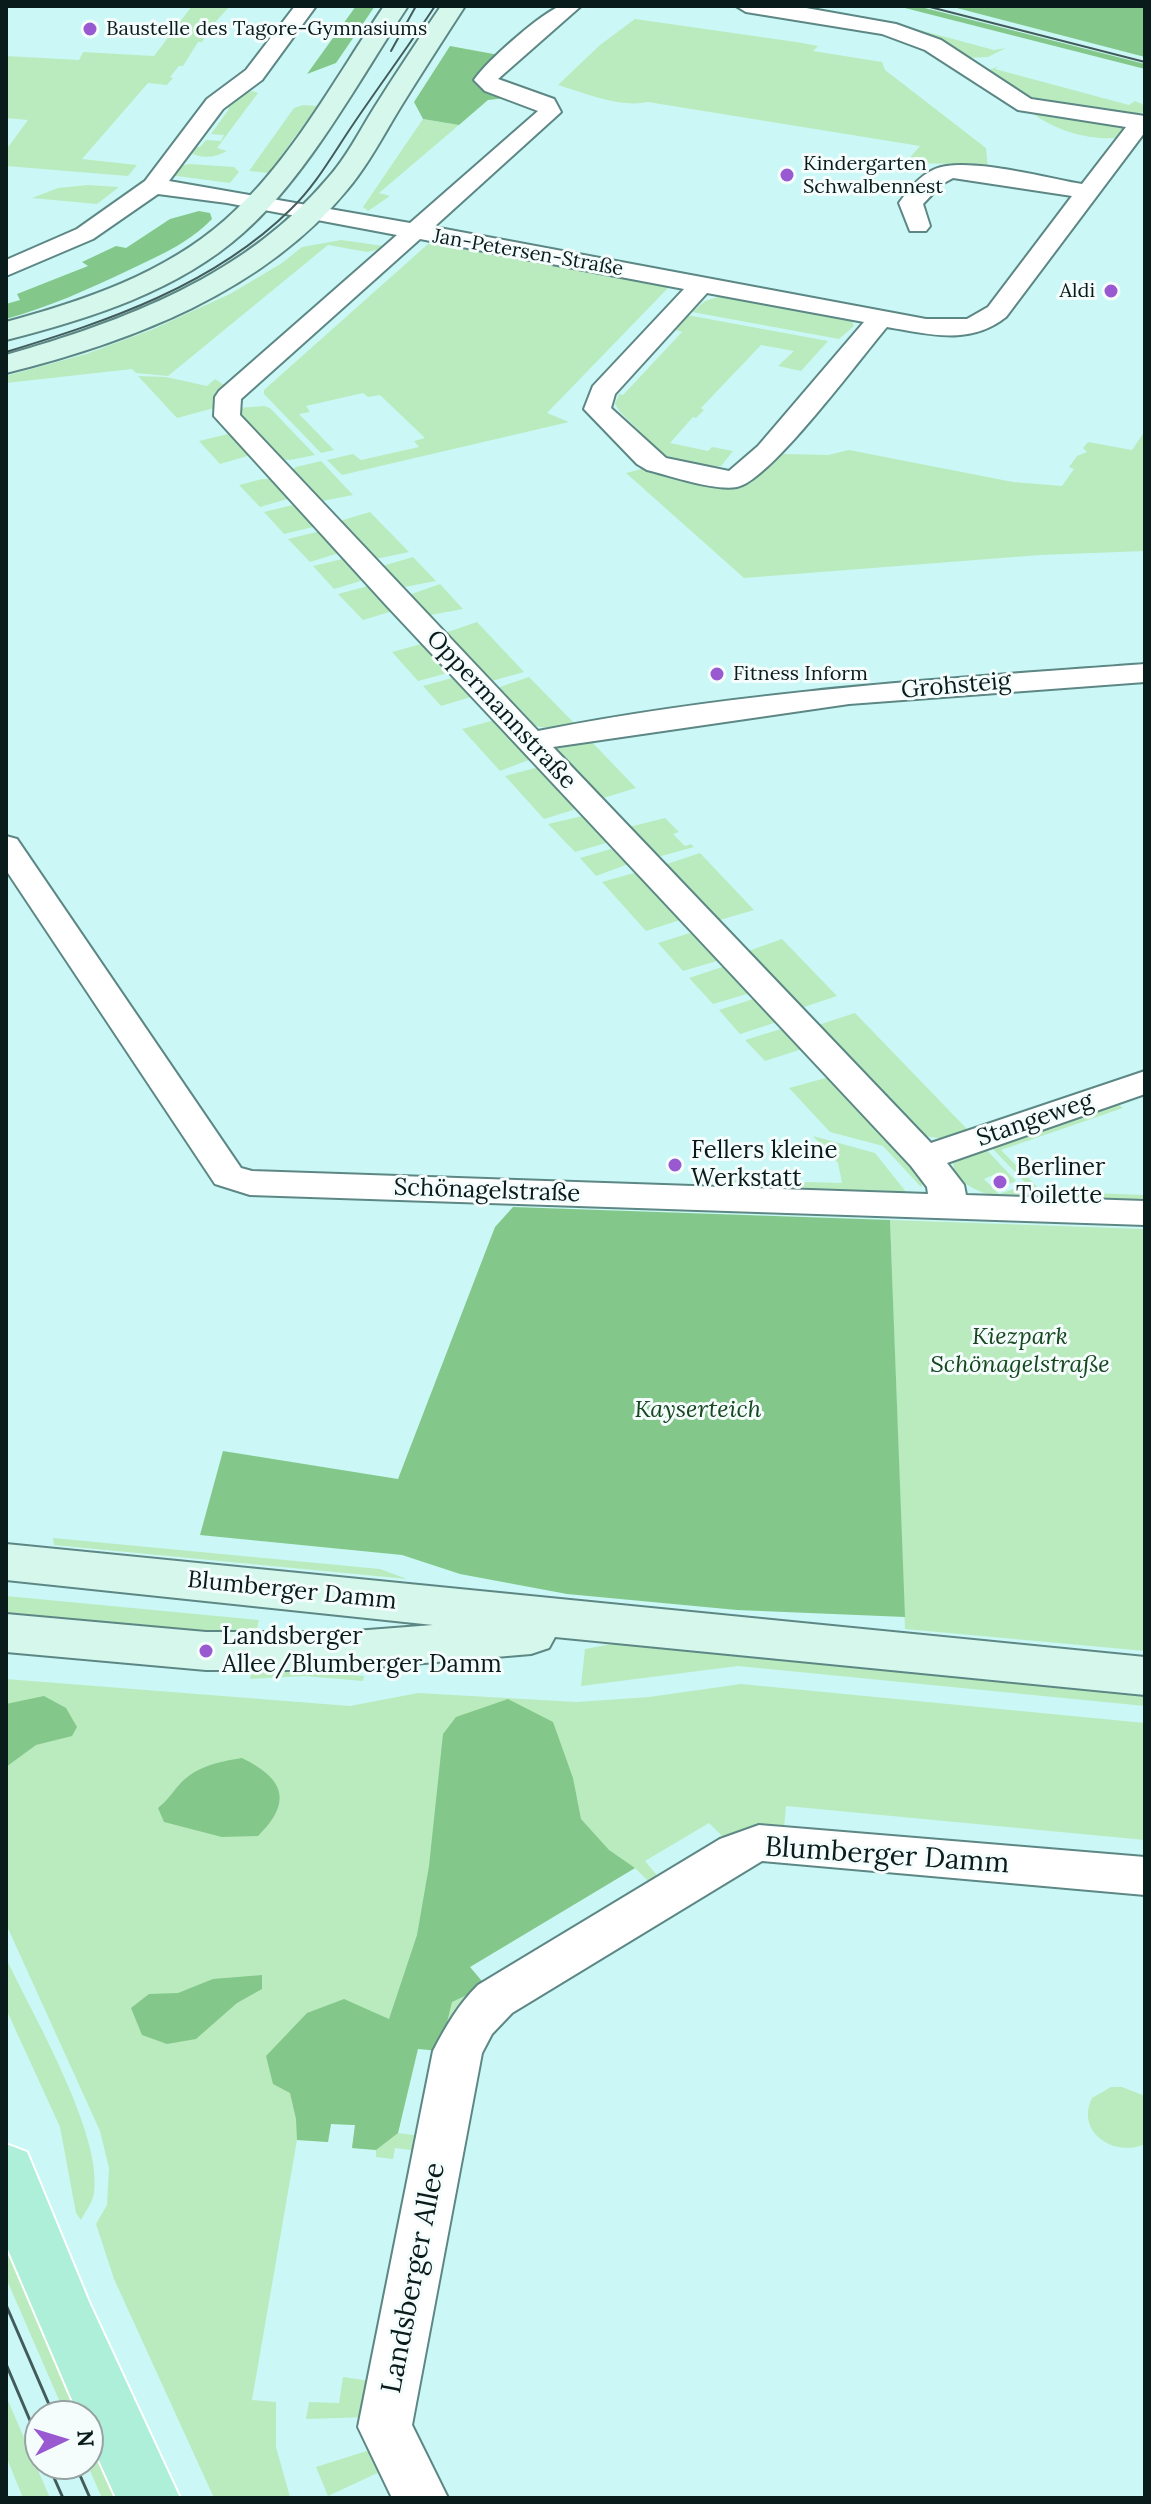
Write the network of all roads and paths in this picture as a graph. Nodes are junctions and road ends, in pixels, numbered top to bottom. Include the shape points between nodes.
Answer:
1 (306, 6) edge
2 (396, 6) edge
3 (453, 6) edge
4 (571, 6) edge
5 (746, 6) edge
6 (1008, 98) junction
7 (1143, 123) edge
8 (1060, 133) dead end
9 (153, 186) junction
10 (1088, 192) junction
11 (258, 202) junction
12 (312, 213) junction
13 (918, 226) dead end
14 (416, 232) junction
15 (6, 269) edge
16 (702, 284) junction
17 (881, 318) junction
18 (6, 331) edge
19 (6, 364) edge
20 (1145, 673) edge
21 (531, 742) junction
22 (6, 846) edge
23 (1145, 1082) edge
24 (924, 1158) junction
25 (949, 1205) junction
26 (1145, 1213) edge
27 (6, 1562) edge
28 (625, 1626) junction
29 (6, 1633) edge
30 (1145, 1676) edge
31 (1145, 1876) edge
32 (458, 2051) joint
33 (6, 2170) edge
34 (148, 2498) edge
35 (420, 2498) edge

1 - 9 street via 254,75 215,104
2 - 11 main road
3 - 12 main road via 339,183
4 - 14 street, Oppermannstraße via 485,80 546,104 550,112
5 - 6 street via 915,37
6 - 7 street
6 - 8 street
7 - 10 street, Jan-Petersen-Straße via 1113,143
9 - 11 street, Jan-Petersen-Straße
9 - 15 street via 85,234
10 - 13 street via 945,171 911,203
10 - 17 street, Jan-Petersen-Straße via 987,323 952,328
11 - 12 street, Jan-Petersen-Straße
11 - 18 main road via 217,239 168,270 88,306
12 - 14 street, Jan-Petersen-Straße
12 - 19 main road via 261,256 199,294 126,326
14 - 16 street, Jan-Petersen-Straße
14 - 21 street, Oppermannstraße via 228,397 227,416
16 - 17 street, Jan-Petersen-Straße
16 - 17 street via 602,392 597,409 647,458 669,468 735,479 768,452
20 - 21 street, Grohsteig via 849,695
21 - 24 street, Oppermannstraße
22 - 25 street, Schönagelstraße via 228,1176 250,1183
23 - 24 street, Stangeweg
24 - 25 street, Oppermannstraße via 945,1185
25 - 26 street, Schönagelstraße
27 - 28 main road, Blumberger Damm
28 - 29 main road, Blumberger Damm via 342,1651 206,1651
28 - 30 main road, Blumberger Damm
31 - 32 street, Blumberger Damm via 759,1843 495,1999 475,2020
32 - 35 street, Landsberger Allee via 385,2427
33 - 34 main road via 60,2305

